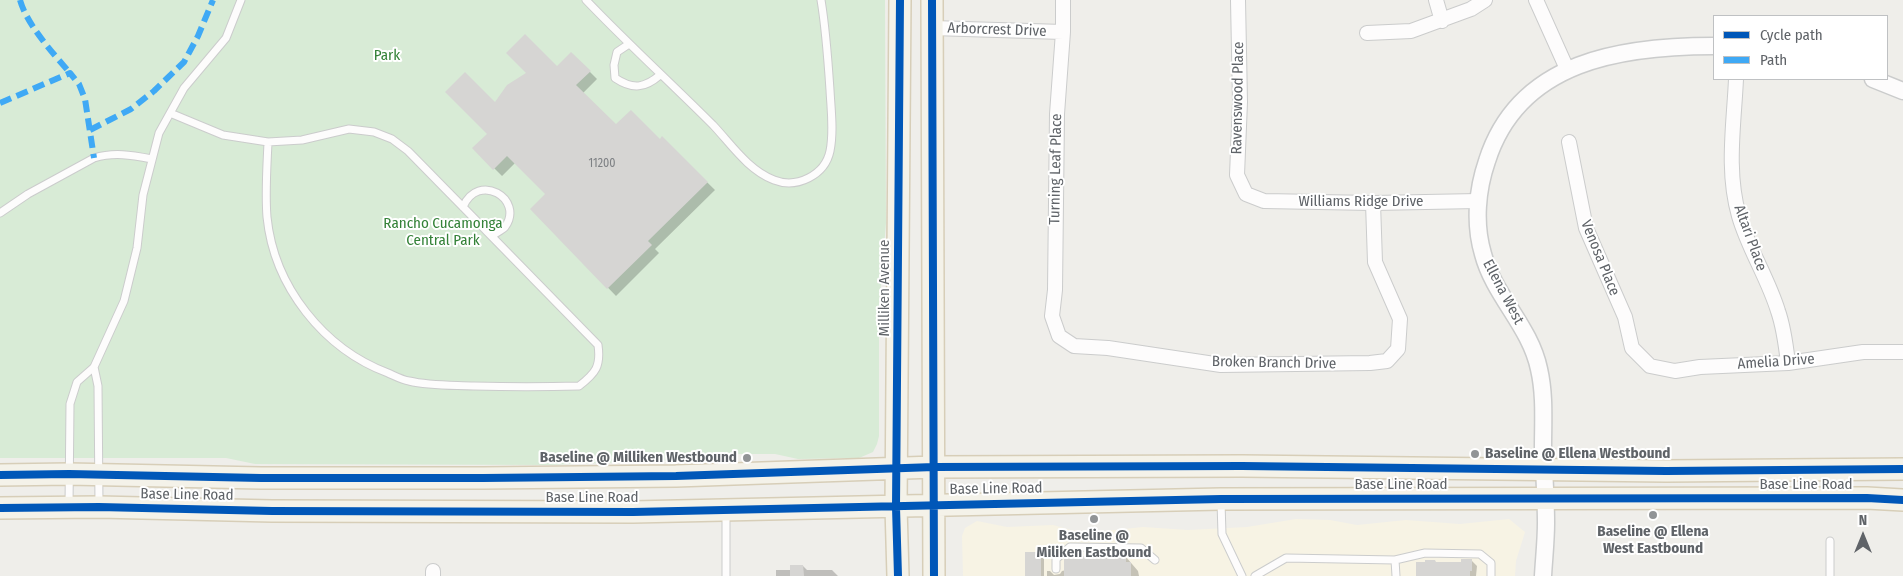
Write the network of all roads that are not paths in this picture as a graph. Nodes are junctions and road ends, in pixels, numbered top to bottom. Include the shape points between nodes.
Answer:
1 (241, 0) edge
2 (586, 0) edge
3 (821, 0) edge
4 (900, 0) edge
5 (932, 0) edge
6 (1063, 0) edge
7 (1238, 0) edge
8 (1436, 0) edge
9 (1485, 0) edge
10 (1536, 0) edge
11 (1442, 21) junction
12 (932, 28) junction
13 (1063, 32) junction
14 (1367, 33) dead end
15 (629, 44) junction
16 (1713, 46) edge
17 (1567, 69) junction
18 (660, 74) junction
19 (1736, 80) edge
20 (1876, 80) edge
21 (1903, 91) edge
22 (170, 113) junction
23 (268, 142) junction
24 (1569, 142) dead end
25 (152, 159) junction
26 (1246, 194) joint
27 (1478, 201) junction
28 (1373, 203) junction
29 (463, 207) junction
30 (0, 213) edge
31 (492, 236) junction
32 (1059, 336) joint
33 (1903, 352) edge
34 (1788, 363) junction
35 (1650, 366) joint
36 (94, 367) junction
37 (934, 467) junction
38 (897, 468) junction
39 (1903, 469) edge
40 (1544, 470) junction
41 (69, 474) junction
42 (99, 475) junction
43 (0, 476) edge
44 (1221, 500) junction
45 (1545, 500) junction
46 (1903, 500) edge
47 (934, 504) junction
48 (0, 508) edge
49 (69, 508) junction
50 (99, 508) junction
51 (896, 508) junction
52 (726, 510) junction
53 (1830, 540) dead end
54 (1155, 560) dead end
55 (1395, 560) junction
56 (1056, 570) dead end
57 (726, 576) edge
58 (898, 576) edge
59 (934, 576) edge
60 (1242, 576) edge
61 (1255, 576) edge
62 (1396, 576) edge
63 (1491, 576) edge
64 (1543, 576) edge
65 (1830, 576) edge

1 - 22 lane via 226,38 184,88
2 - 15 lane
3 - 18 lane via 826,30 832,139 825,165 803,182 776,181 754,168
4 - 38 main road, Milliken Avenue
5 - 12 main road
6 - 13 street, Turning Leaf Place
7 - 26 street, Ravenswood Place via 1240,102 1236,175
8 - 11 street
9 - 11 street
10 - 17 street
11 - 14 street via 1411,31
12 - 13 street, Arborcrest Drive
12 - 37 main road
13 - 32 street, Turning Leaf Place via 1057,114 1052,316
15 - 18 lane
15 - 18 lane via 617,52 615,78 625,85 640,86 650,84
16 - 17 street, Ellena West via 1644,49
17 - 27 street, Ellena West via 1537,88 1516,107 1499,132 1481,178
19 - 34 street, Altari Place via 1733,188 1739,217 1778,311
20 - 21 street
22 - 23 lane via 223,135
22 - 25 lane via 158,133
23 - 29 lane via 302,140 350,130 374,132 392,139 408,151
23 - 31 lane via 267,218 272,245 282,275 308,317 328,337 354,357 408,381 438,385 579,386 593,375 600,359 598,345
24 - 35 street, Venosa Place via 1586,228 1625,317 1632,348
25 - 30 lane via 122,153 105,154 28,194
25 - 36 lane via 143,195 137,248 124,301
26 - 28 street, Williams Ridge Drive via 1264,201
27 - 28 street, Williams Ridge Drive
27 - 40 street, Ellena West via 1479,234 1491,276 1531,345 1539,367 1543,395
28 - 32 street, Broken Branch Drive via 1375,262 1400,319 1398,350 1387,361 1221,365 1074,346
29 - 31 lane
29 - 31 lane via 467,199 479,191 490,189 500,193 507,203 509,215 505,227
33 - 34 street, Amelia Drive via 1863,352
34 - 35 street, Amelia Drive via 1675,371
36 - 41 lane via 77,382 70,404
36 - 42 lane via 98,386
37 - 38 main road, Base Line Road
37 - 40 main road, Base Line Road via 1242,466
37 - 47 main road
38 - 42 main road, Base Line Road via 676,476 483,478
38 - 51 main road, Milliken Avenue
39 - 40 main road, Base Line Road
40 - 45 street, Ellena West
41 - 42 main road, Base Line Road
41 - 43 main road, Base Line Road
41 - 49 lane
42 - 50 lane
44 - 45 main road, Base Line Road
44 - 47 main road, Base Line Road
44 - 60 lane via 1222,534
45 - 46 main road, Base Line Road
45 - 64 street, Ellena West
47 - 51 main road, Base Line Road
47 - 59 main road
48 - 49 main road, Base Line Road
49 - 50 main road, Base Line Road
50 - 52 main road, Base Line Road
51 - 52 main road, Base Line Road
51 - 58 main road, Milliken Avenue
52 - 57 lane
53 - 65 lane
54 - 56 lane via 1141,548 1070,547 1056,559
55 - 61 lane via 1286,558
55 - 62 lane
55 - 63 lane via 1425,553 1480,554 1491,563

